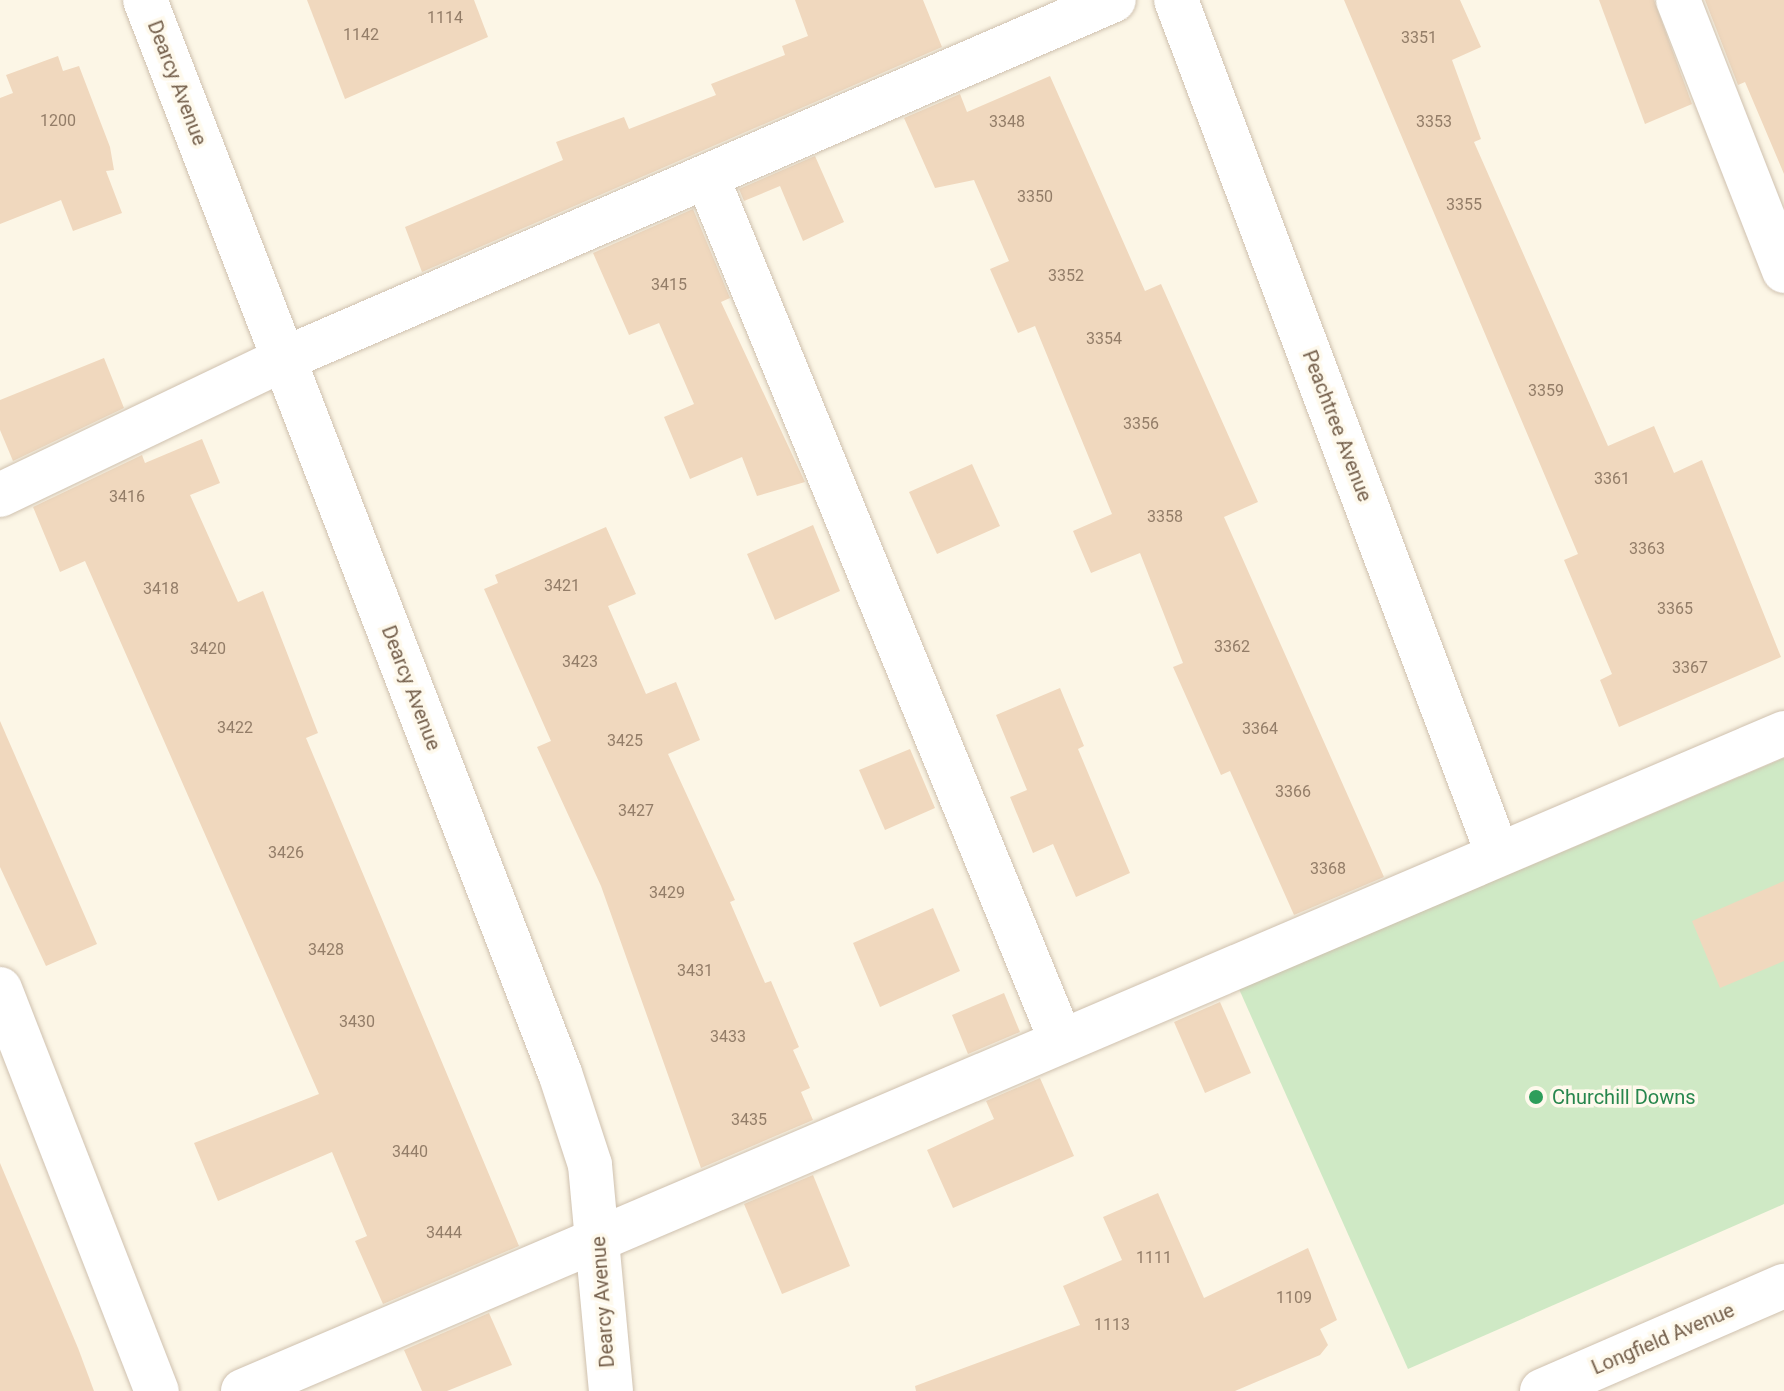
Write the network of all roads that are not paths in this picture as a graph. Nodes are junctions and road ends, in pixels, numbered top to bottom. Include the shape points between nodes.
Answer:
1 (145, 0) edge
2 (1114, 0) edge
3 (1176, 0) edge
4 (1678, 0) edge
5 (707, 177) junction
6 (1784, 271) edge
7 (284, 359) junction
8 (0, 495) edge
9 (1784, 733) edge
10 (1497, 852) junction
11 (0, 989) edge
12 (1060, 1038) junction
13 (600, 1239) junction
14 (1784, 1286) edge
15 (157, 1391) edge
16 (243, 1391) edge
17 (611, 1391) edge
18 (1542, 1391) edge

1 - 7 street, Dearcy Avenue
2 - 5 street
3 - 10 street, Peachtree Avenue
4 - 6 street
5 - 7 street
5 - 12 street
7 - 8 street
7 - 13 street, Dearcy Avenue via 560,1073 590,1165
9 - 10 street
10 - 12 street
11 - 15 street
12 - 13 street
13 - 16 street
13 - 17 street, Dearcy Avenue
14 - 18 street, Longfield Avenue

